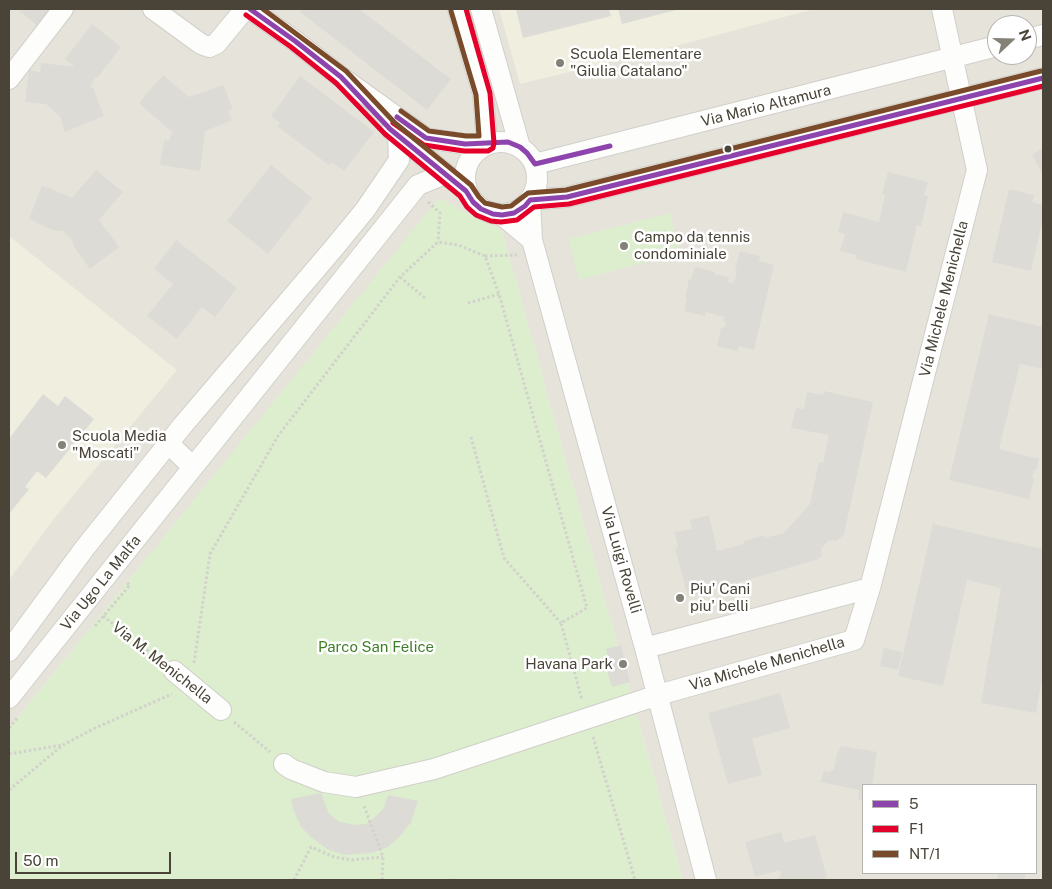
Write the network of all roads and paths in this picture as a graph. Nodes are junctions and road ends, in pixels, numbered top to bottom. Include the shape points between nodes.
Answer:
1 (63, 9) edge
2 (153, 9) edge
3 (245, 9) edge
4 (250, 9) edge
5 (458, 9) edge
6 (481, 9) edge
7 (942, 9) edge
8 (987, 49) edge
9 (952, 58) junction
10 (341, 77) junction
11 (1043, 78) edge
12 (9, 79) edge
13 (961, 99) junction
14 (398, 136) junction
15 (488, 144) junction
16 (520, 147) junction
17 (535, 164) junction
18 (445, 174) junction
19 (466, 191) junction
20 (425, 199) dead end
21 (530, 200) junction
22 (502, 215) junction
23 (532, 240) junction
24 (438, 242) junction
25 (334, 249) junction
26 (516, 255) dead end
27 (484, 256) junction
28 (353, 266) junction
29 (400, 277) junction
30 (499, 294) junction
31 (425, 298) dead end
32 (468, 303) dead end
33 (471, 437) dead end
34 (168, 444) junction
35 (193, 467) junction
36 (870, 588) junction
37 (103, 616) dead end
38 (561, 623) junction
39 (645, 648) junction
40 (9, 651) edge
41 (174, 671) joint
42 (191, 686) junction
43 (658, 695) junction
44 (9, 698) edge
45 (221, 710) joint
46 (587, 719) junction
47 (63, 745) junction
48 (9, 754) edge
49 (284, 764) joint
50 (356, 787) junction
51 (9, 790) edge
52 (383, 857) junction
53 (294, 880) edge
54 (382, 880) edge
55 (635, 880) edge
56 (706, 880) edge

1 - 12 street
2 - 3 street via 209,47 216,44
4 - 10 street
5 - 15 street via 483,94
6 - 16 street
7 - 9 street, Via Michele Menichella
8 - 9 street, Via Mario Altamura
9 - 13 street, Via Michele Menichella
9 - 17 street, Via Mario Altamura
10 - 14 street
10 - 15 street via 426,138
11 - 13 street
13 - 21 street via 567,197
13 - 36 street, Via Michele Menichella via 977,170
14 - 18 street
14 - 25 street via 399,160
15 - 16 street via 508,142
15 - 19 street via 476,150 466,168
16 - 17 street
17 - 21 street via 536,188
18 - 19 street
18 - 28 street, Via Ugo La Malfa via 418,185
19 - 22 street via 481,209
20 - 24 path via 440,213
21 - 22 street via 514,212
21 - 23 street
22 - 23 street
23 - 39 street, Via Luigi Rovelli
24 - 27 path via 458,245
24 - 29 path
25 - 28 street
25 - 34 street
26 - 27 path
27 - 30 path
28 - 35 street, Via Ugo La Malfa
29 - 31 path
29 - 42 path via 278,436 210,554
30 - 32 path
30 - 38 path via 587,608
33 - 38 path via 504,558
34 - 35 street
34 - 40 street via 84,549
35 - 44 street, Via Ugo La Malfa
36 - 39 street
36 - 43 street, Via Michele Menichella via 854,640
37 - 41 path, Via M. Menichella
38 - 46 path
39 - 43 street, Via Luigi Rovelli
41 - 42 street, Via M. Menichella
42 - 45 street, Via M. Menichella
42 - 47 path
43 - 46 street
43 - 56 street, Via Luigi Rovelli
45 - 49 path
46 - 50 street via 434,769
46 - 55 path
47 - 48 path
47 - 51 path
49 - 50 street via 324,782
50 - 52 path
52 - 53 path via 352,860 334,857 312,847
52 - 54 path

